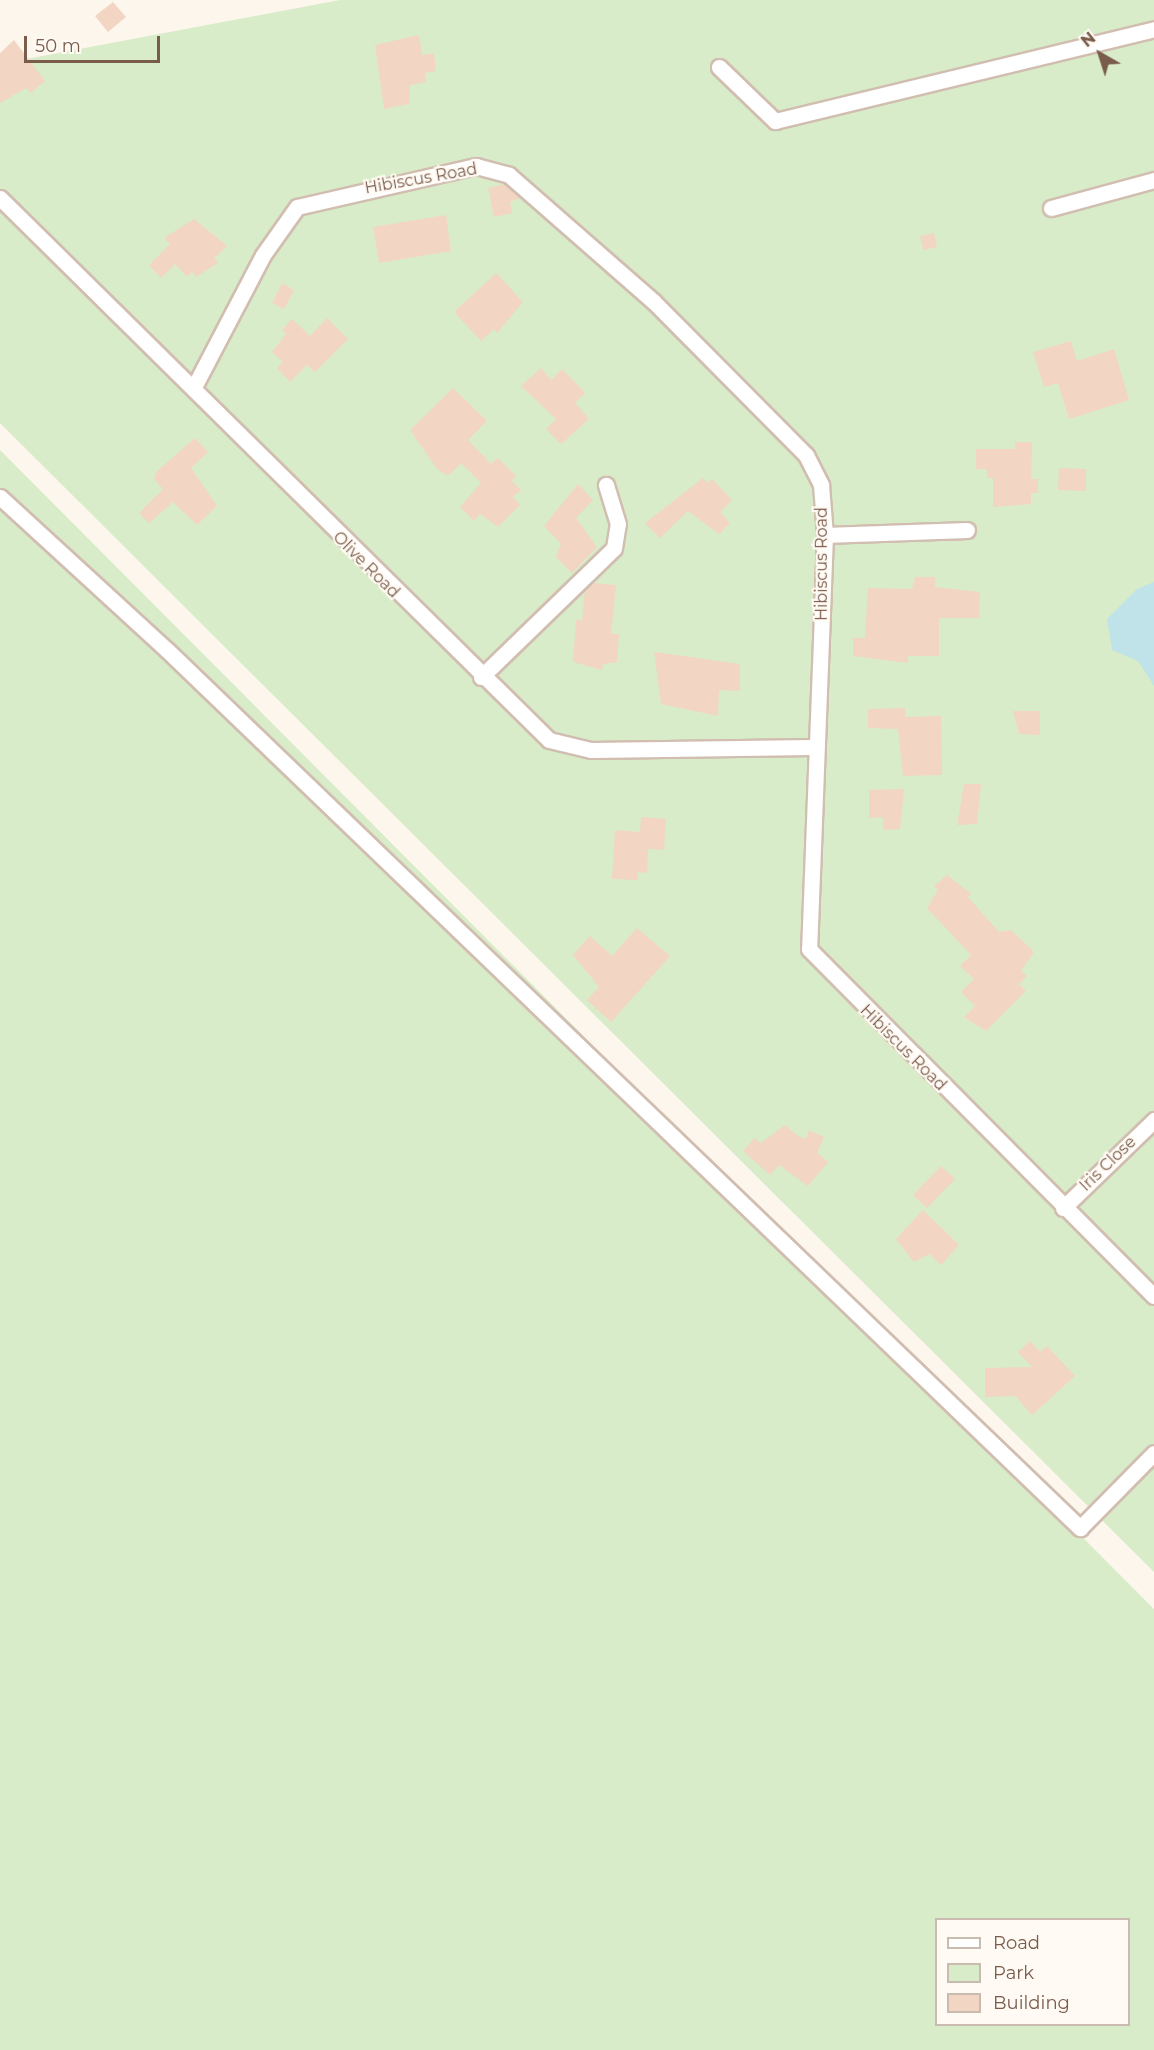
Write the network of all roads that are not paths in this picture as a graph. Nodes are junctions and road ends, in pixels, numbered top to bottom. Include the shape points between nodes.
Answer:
1 (1154, 29) edge
2 (719, 67) dead end
3 (1154, 180) edge
4 (0, 198) edge
5 (1051, 208) dead end
6 (194, 387) junction
7 (606, 485) dead end
8 (0, 497) edge
9 (968, 530) dead end
10 (825, 535) junction
11 (480, 677) junction
12 (813, 747) junction
13 (1154, 1120) edge
14 (1063, 1208) junction
15 (1154, 1296) edge
16 (1154, 1453) edge

1 - 2 street via 776,121
3 - 5 street
4 - 6 street, Olive Road
6 - 10 street, Hibiscus Road via 263,255 297,207 476,166 494,168 534,195 653,301 806,454 821,485
6 - 11 street, Olive Road
7 - 11 street via 618,524 614,548
8 - 16 street via 167,650 1080,1528
9 - 10 street
10 - 12 street, Hibiscus Road
11 - 12 street, Olive Road via 540,734 566,746
12 - 14 street, Hibiscus Road via 809,950
13 - 14 street, Iris Close
14 - 15 street, Hibiscus Road

